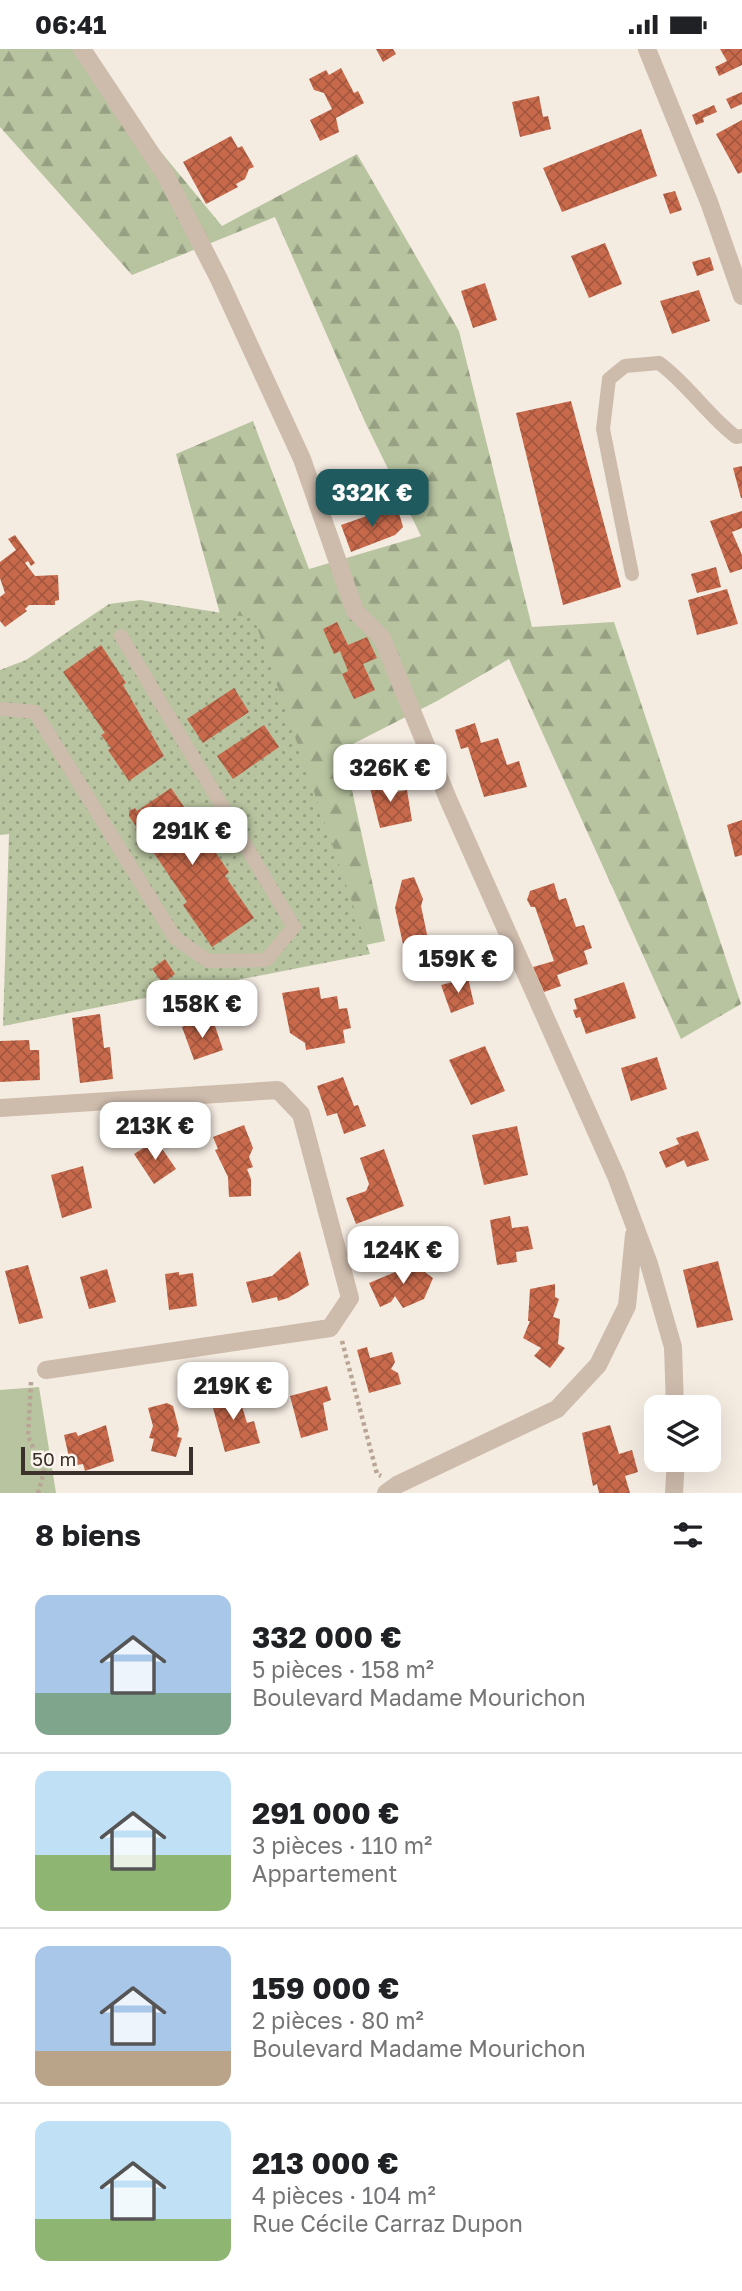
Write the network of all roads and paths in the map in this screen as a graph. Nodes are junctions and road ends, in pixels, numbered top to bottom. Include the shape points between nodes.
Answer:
1 (82, 49) edge
2 (647, 49) edge
3 (742, 296) edge
4 (742, 436) edge
5 (632, 574) dead end
6 (121, 636) dead end
7 (0, 709) edge
8 (0, 1108) edge
9 (632, 1219) junction
10 (336, 1319) junction
11 (46, 1370) joint
12 (675, 1395) edge
13 (675, 1472) edge
14 (392, 1489) edge
15 (38, 1493) edge
16 (674, 1493) edge

1 - 9 street via 219,279 302,459 355,611 382,638 513,961
2 - 3 street
4 - 5 lane via 736,437 710,417 680,378 659,363 625,366 609,379 603,429
6 - 7 lane via 294,927 266,960 208,961 175,938 35,712
8 - 10 street via 278,1090 300,1114 350,1298
9 - 12 street via 673,1347
9 - 14 street via 635,1242 627,1306 598,1365 556,1409
10 - 11 street via 330,1328
10 - 14 path via 377,1474
11 - 15 path via 31,1380 28,1400 29,1436 44,1472
13 - 16 street

